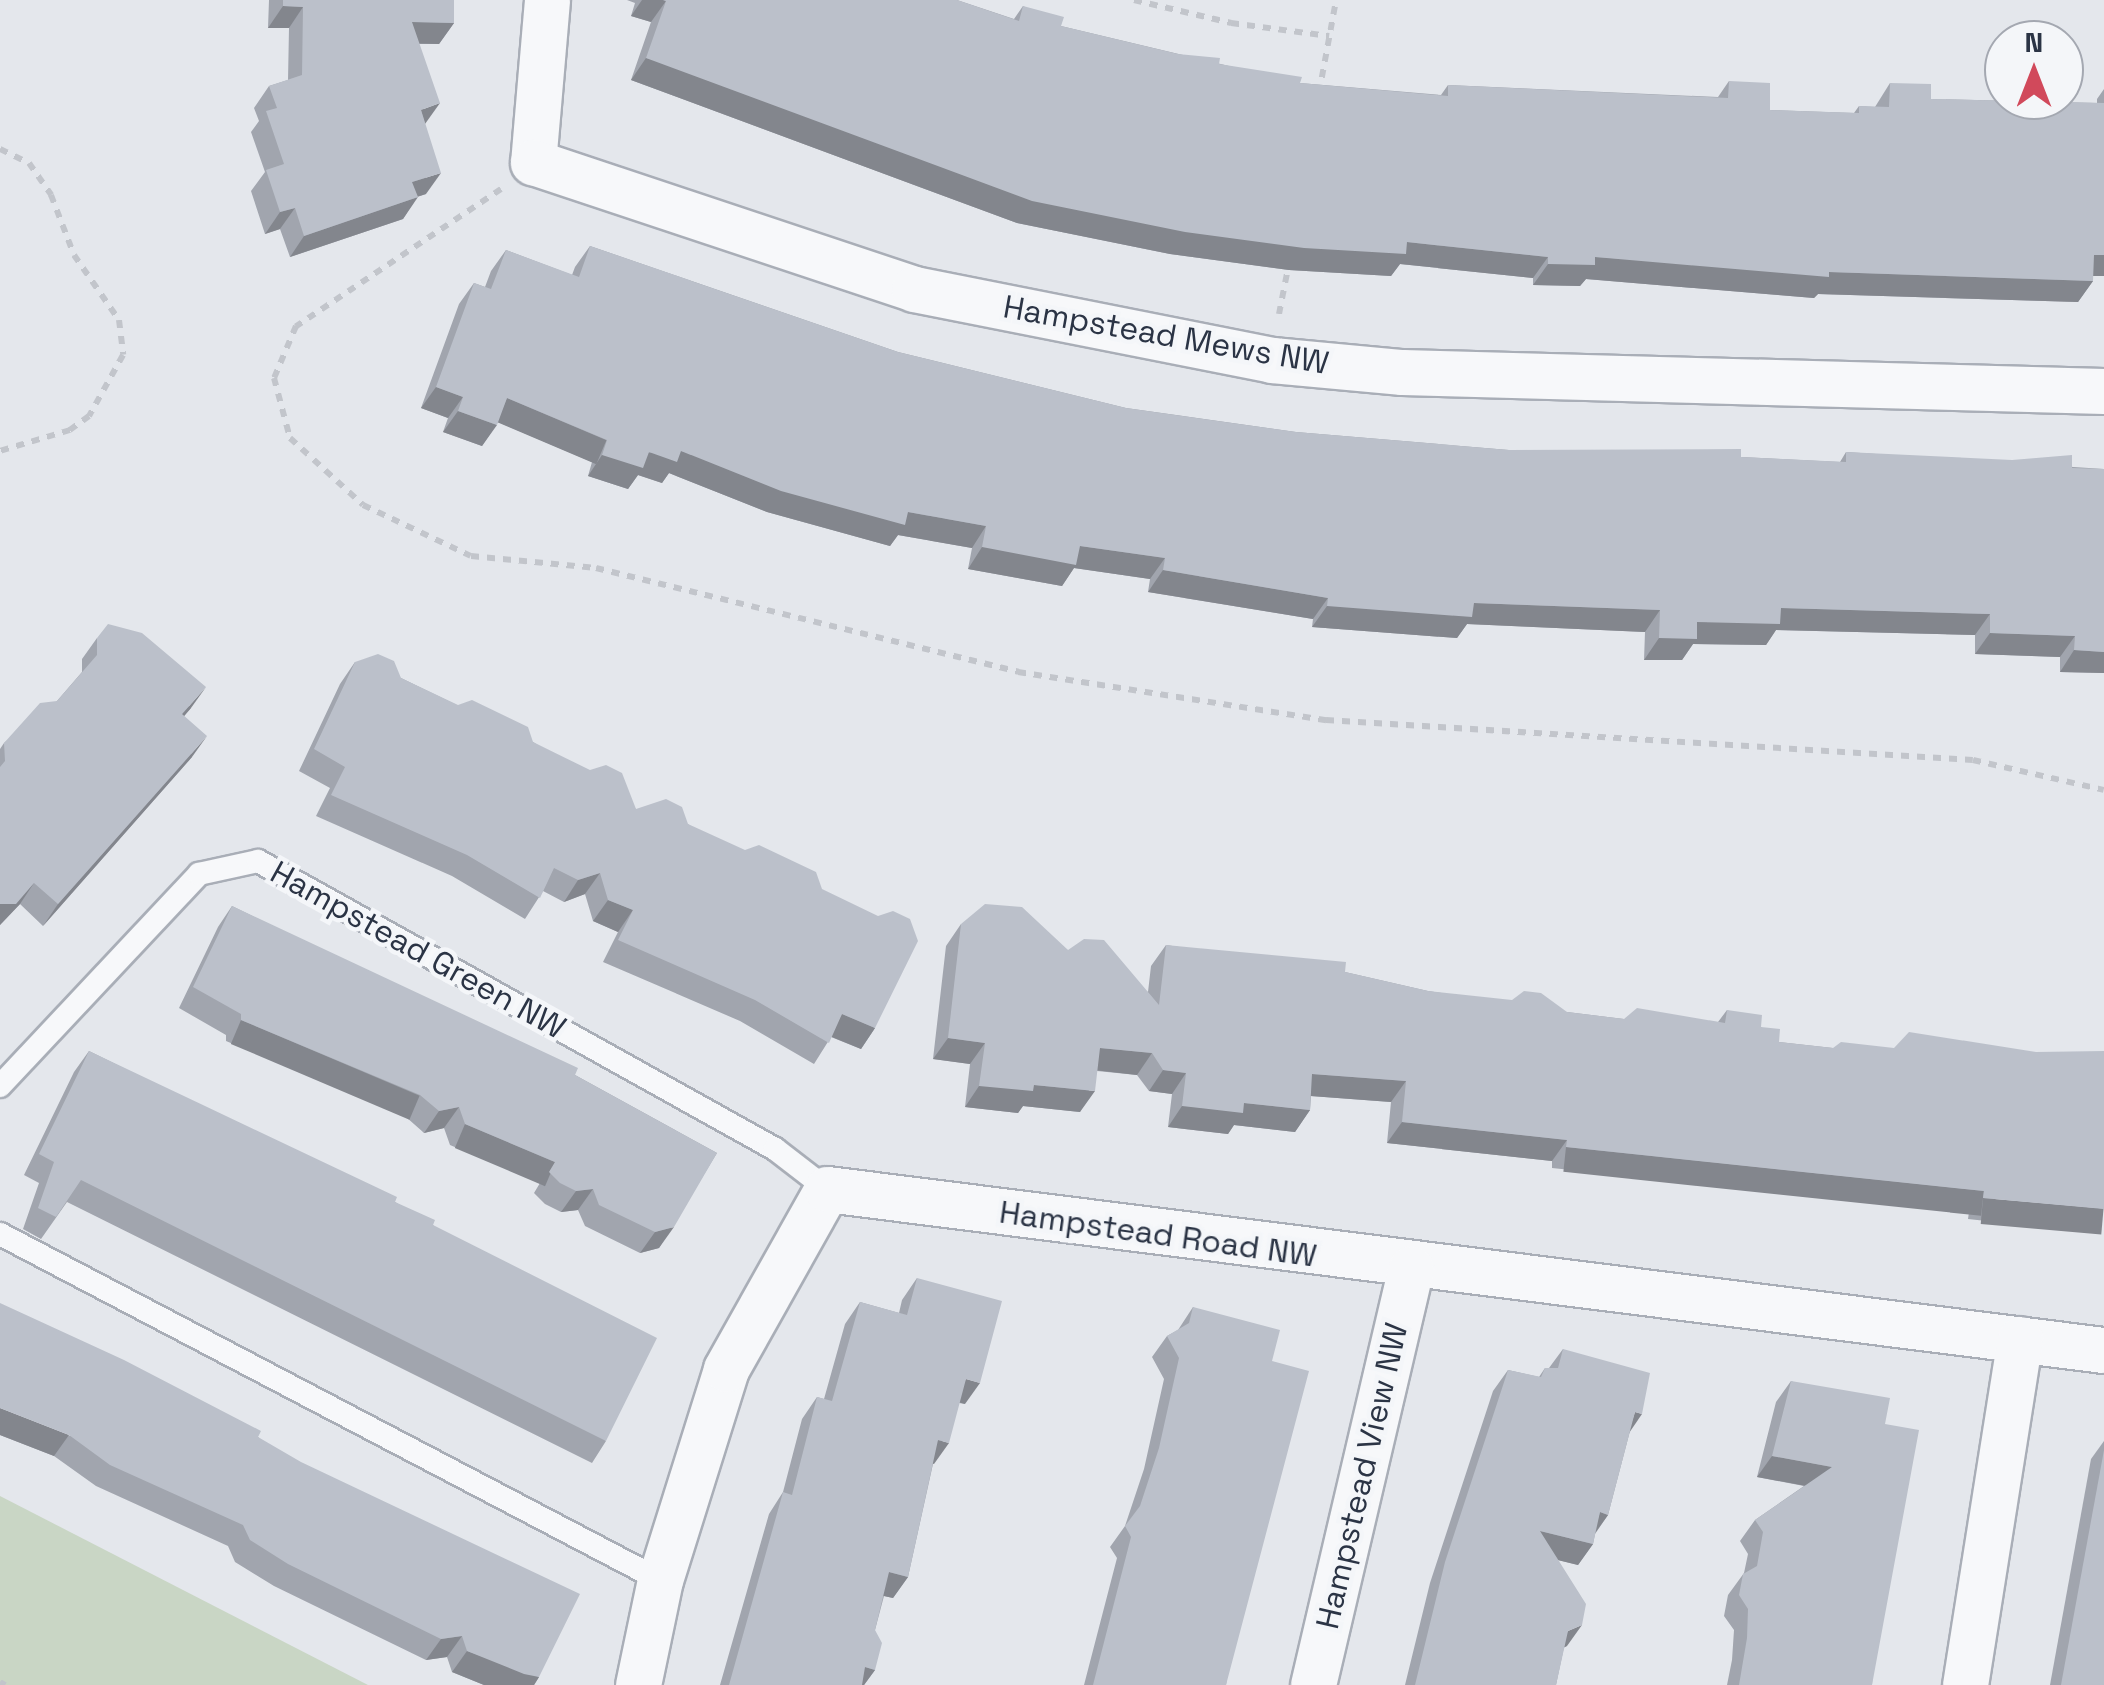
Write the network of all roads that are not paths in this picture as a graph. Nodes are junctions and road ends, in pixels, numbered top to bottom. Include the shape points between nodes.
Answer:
1 (547, 0) edge
2 (2104, 391) edge
3 (0, 1086) edge
4 (827, 1189) junction
5 (0, 1234) edge
6 (1411, 1268) junction
7 (2020, 1340) junction
8 (2104, 1350) edge
9 (660, 1580) junction
10 (638, 1685) edge
11 (1313, 1685) edge
12 (1965, 1685) edge

1 - 2 street, Hampstead Mews NW via 533,162 914,289 1272,360 1402,372
3 - 4 lane, Hampstead Green NW via 199,874 258,861 775,1148
4 - 6 street, Hampstead Road NW
4 - 9 street via 726,1369
5 - 9 lane
6 - 7 street, Hampstead Road NW
6 - 11 street, Hampstead View NW
7 - 8 street, Hampstead Road NW
7 - 12 street
9 - 10 street

